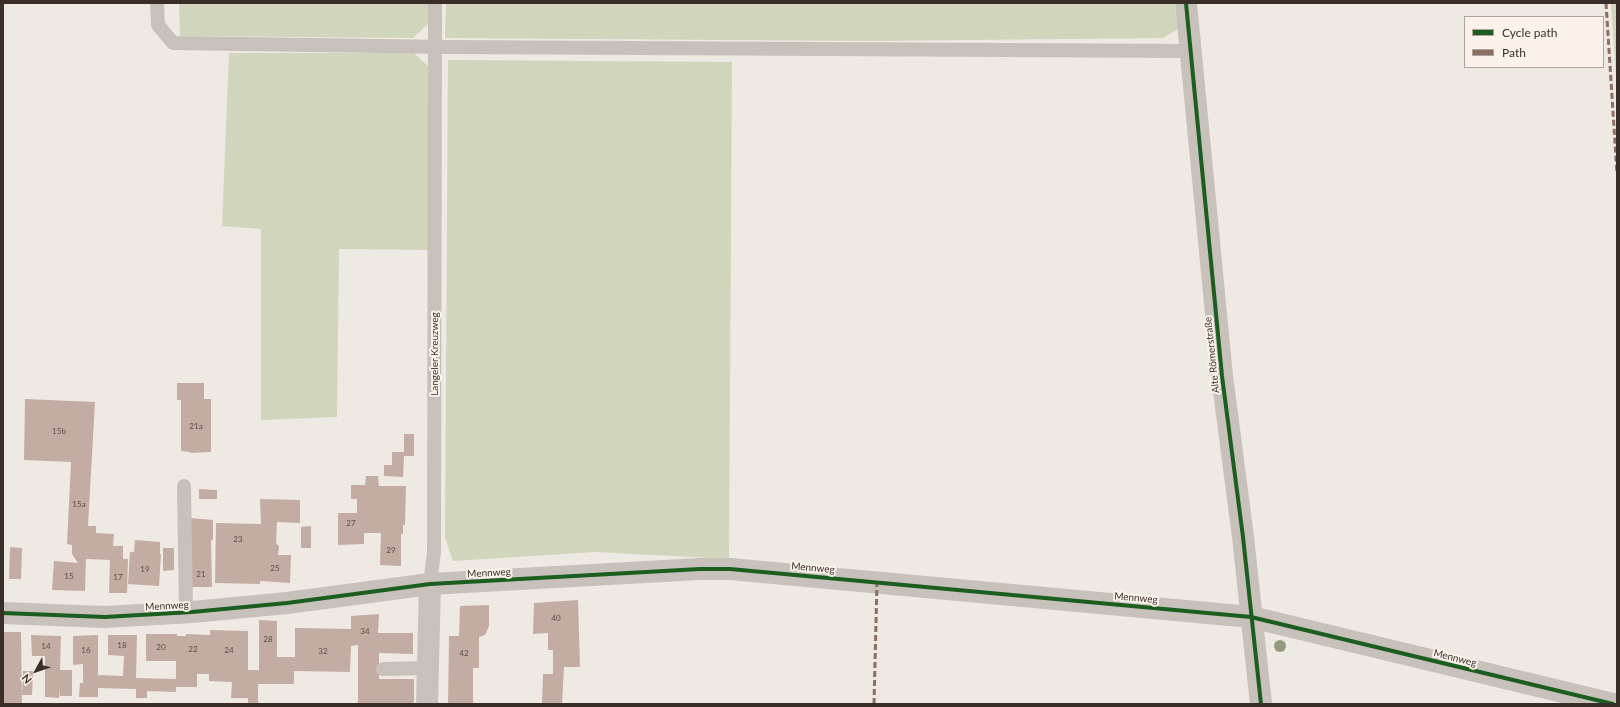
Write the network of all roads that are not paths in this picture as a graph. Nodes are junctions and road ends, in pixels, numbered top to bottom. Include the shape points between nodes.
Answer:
1 (157, 3) edge
2 (435, 3) edge
3 (1186, 3) edge
4 (435, 46) junction
5 (1190, 51) junction
6 (184, 486) dead end
7 (430, 584) junction
8 (3, 613) edge
9 (186, 613) junction
10 (1251, 617) junction
11 (428, 668) junction
12 (383, 669) dead end
13 (427, 704) edge
14 (1261, 704) edge
15 (1613, 704) edge

1 - 4 lane via 158,25 173,43
2 - 4 lane, Langeler Kreuzweg
3 - 5 street, Alte Römerstraße
4 - 5 lane
4 - 7 lane, Langeler Kreuzweg via 434,545
5 - 10 street, Alte Römerstraße via 1222,376
6 - 9 lane
7 - 9 street, Mennweg
7 - 10 street, Mennweg via 730,569
7 - 11 street, Langeler Kreuzweg
8 - 9 street, Mennweg via 105,617
10 - 14 street, Alte Römerstraße
10 - 15 street, Mennweg
11 - 12 lane
11 - 13 street, Langeler Kreuzweg

